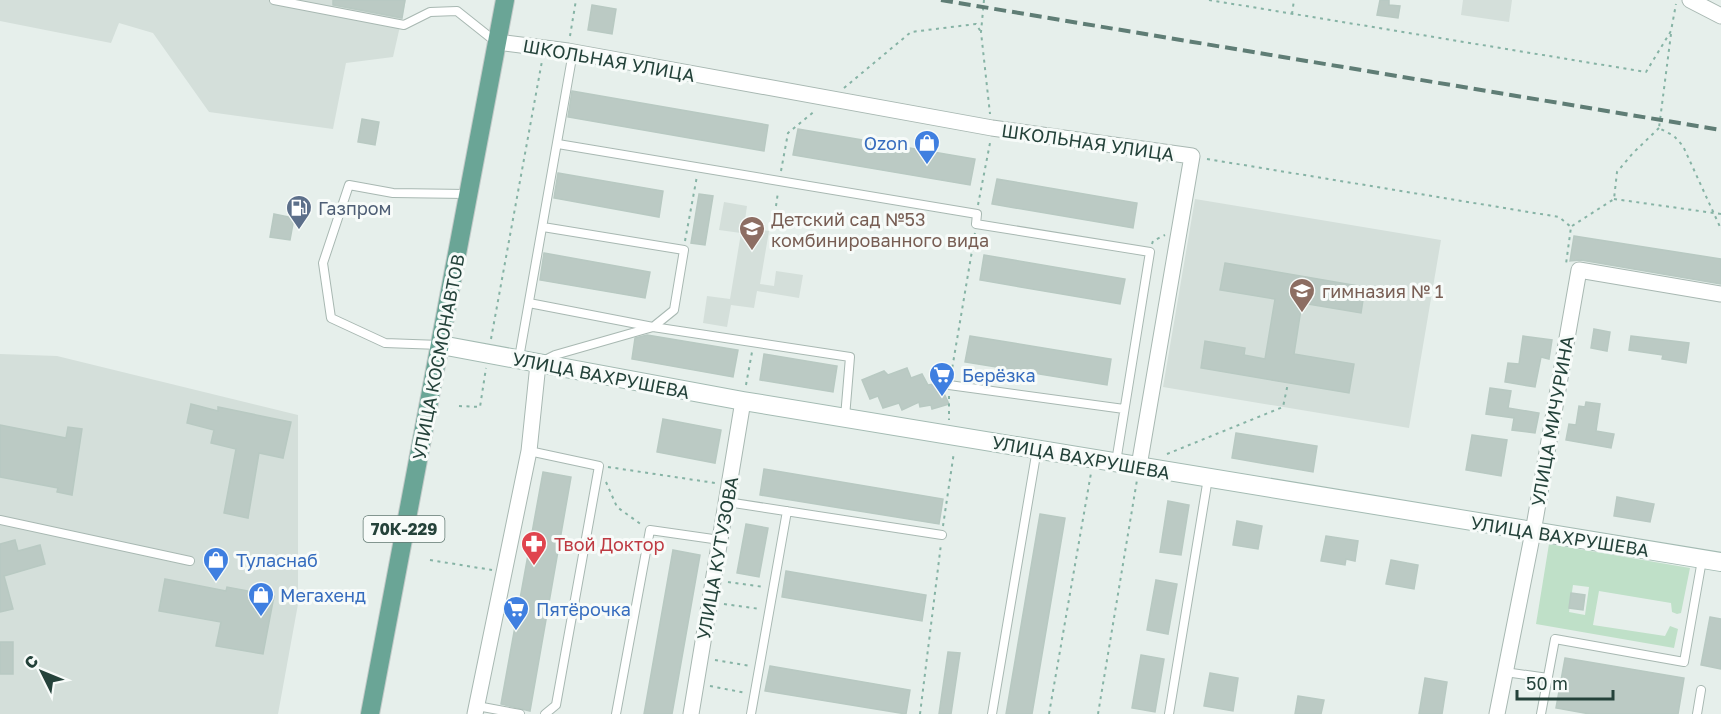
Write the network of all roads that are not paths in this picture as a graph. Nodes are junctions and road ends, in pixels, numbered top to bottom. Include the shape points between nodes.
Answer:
1 (274, 0) edge
2 (505, 0) edge
3 (1690, 0) edge
4 (1721, 16) edge
5 (497, 42) junction
6 (570, 51) junction
7 (558, 144) junction
8 (470, 194) junction
9 (543, 227) junction
10 (1721, 294) edge
11 (529, 303) junction
12 (653, 327) junction
13 (441, 345) junction
14 (519, 360) junction
15 (538, 364) junction
16 (949, 385) road end
17 (743, 401) junction
18 (1124, 409) junction
19 (845, 417) junction
20 (1037, 449) junction
21 (529, 452) junction
22 (1116, 462) junction
23 (1139, 466) junction
24 (1208, 478) junction
25 (727, 502) junction
26 (787, 511) junction
27 (0, 520) edge
28 (1533, 532) junction
29 (942, 535) road end
30 (720, 540) junction
31 (1702, 559) junction
32 (190, 561) dead end
33 (1721, 562) edge
34 (1505, 672) junction
35 (1548, 678) junction
36 (1701, 690) dead end
37 (476, 710) edge
38 (370, 714) edge
39 (520, 714) edge
40 (545, 714) edge
41 (616, 714) edge
42 (690, 714) edge
43 (751, 714) edge
44 (992, 714) edge
45 (1169, 714) edge
46 (1497, 714) edge
47 (1541, 714) edge
48 (1697, 714) edge

1 - 5 lane via 404,25 430,12 457,11
2 - 5 main road, УЛИЦА КОСМОНАВТОВ / 70К-229
3 - 4 street
5 - 6 street, ШКОЛЬНАЯ УЛИЦА
5 - 8 main road, УЛИЦА КОСМОНАВТОВ / 70К-229
6 - 7 lane
6 - 23 street, ШКОЛЬНАЯ УЛИЦА via 992,128 1192,156
7 - 9 lane
7 - 18 lane via 977,214 976,224 1150,252
8 - 13 main road, УЛИЦА КОСМОНАВТОВ / 70К-229
8 - 13 lane via 393,193 349,184 322,262 331,318 385,343
9 - 11 lane
9 - 12 lane via 684,250 674,310
10 - 28 street, УЛИЦА МИЧУРИНА via 1579,270
11 - 12 lane
11 - 14 lane
12 - 15 lane via 555,355
12 - 19 lane via 850,357
13 - 14 main road, УЛИЦА ВАХРУШЕВА
13 - 38 main road, УЛИЦА КОСМОНАВТОВ / 70К-229
14 - 15 main road, УЛИЦА ВАХРУШЕВА
15 - 17 main road, УЛИЦА ВАХРУШЕВА
15 - 21 street
16 - 18 lane
17 - 19 main road, УЛИЦА ВАХРУШЕВА
17 - 25 street, УЛИЦА КУТУЗОВА
18 - 22 lane
19 - 20 main road, УЛИЦА ВАХРУШЕВА
20 - 22 main road, УЛИЦА ВАХРУШЕВА
20 - 44 lane
21 - 37 street
21 - 40 lane via 599,466 556,705
22 - 23 main road, УЛИЦА ВАХРУШЕВА
23 - 24 main road, УЛИЦА ВАХРУШЕВА
24 - 28 main road, УЛИЦА ВАХРУШЕВА
24 - 45 lane
25 - 26 lane
25 - 30 street, УЛИЦА КУТУЗОВА
26 - 29 lane
26 - 43 lane
27 - 32 lane
28 - 31 main road, УЛИЦА ВАХРУШЕВА
28 - 34 street, УЛИЦА МИЧУРИНА
30 - 41 lane via 650,530
30 - 42 street, УЛИЦА КУТУЗОВА
31 - 33 main road, УЛИЦА ВАХРУШЕВА
31 - 35 lane via 1684,662 1555,639
34 - 35 lane
34 - 46 street, УЛИЦА МИЧУРИНА
35 - 47 lane
36 - 48 lane
37 - 39 lane

